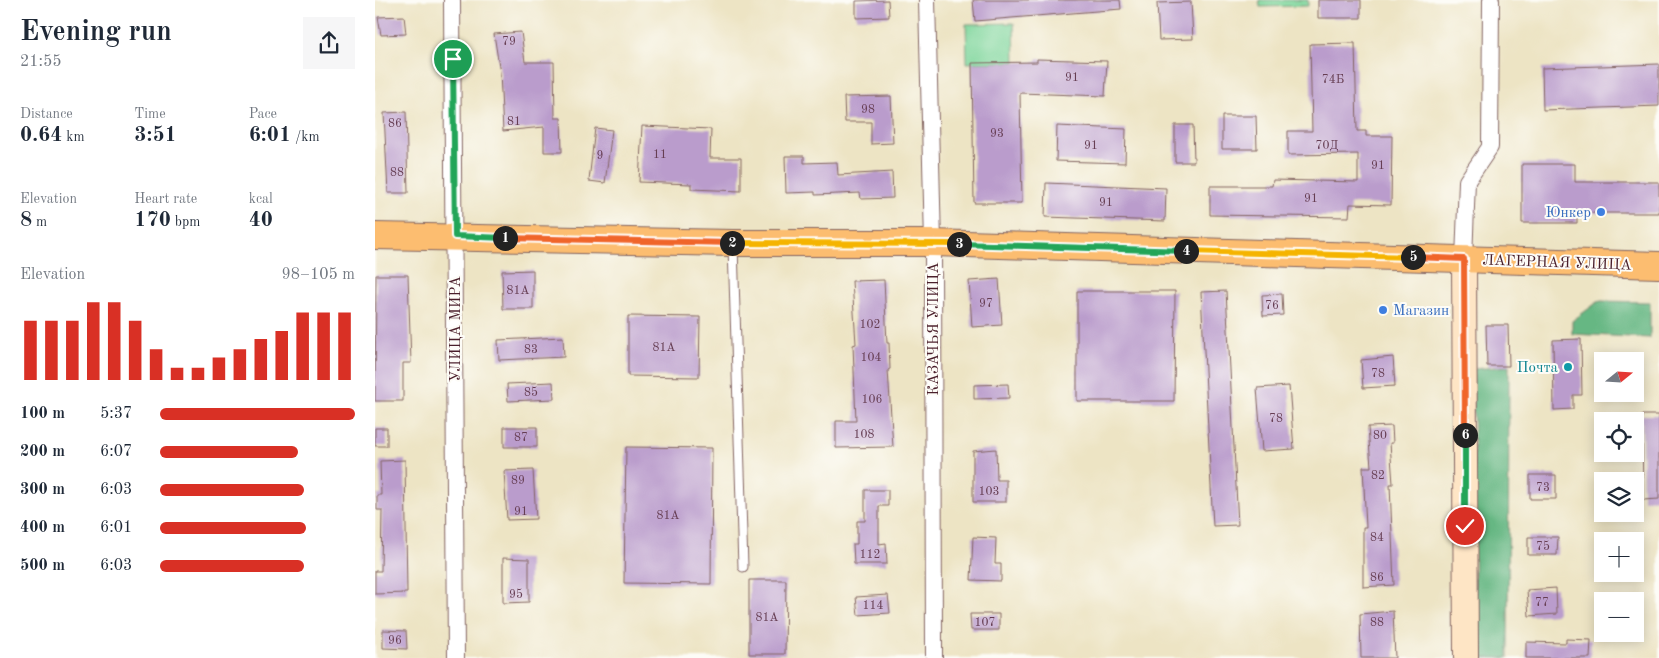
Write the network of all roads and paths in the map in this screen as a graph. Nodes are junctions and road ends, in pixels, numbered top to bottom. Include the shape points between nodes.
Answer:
1 (452, 0) edge
2 (927, 0) edge
3 (1491, 0) edge
4 (375, 236) edge
5 (455, 236) junction
6 (733, 243) junction
7 (933, 243) junction
8 (1464, 259) junction
9 (1659, 265) edge
10 (743, 567) dead end
11 (456, 658) edge
12 (934, 658) edge
13 (1466, 658) edge

1 - 5 street, УЛИЦА МИРА
2 - 7 street, КАЗАЧЬЯ УЛИЦА
3 - 8 street via 1490,146 1467,181
4 - 5 main road, ЛАГЕРНАЯ УЛИЦА
5 - 6 main road, ЛАГЕРНАЯ УЛИЦА
5 - 11 street, УЛИЦА МИРА
6 - 7 main road, ЛАГЕРНАЯ УЛИЦА
6 - 10 lane
7 - 8 main road, ЛАГЕРНАЯ УЛИЦА
7 - 12 street, КАЗАЧЬЯ УЛИЦА
8 - 9 main road, ЛАГЕРНАЯ УЛИЦА
8 - 13 street

